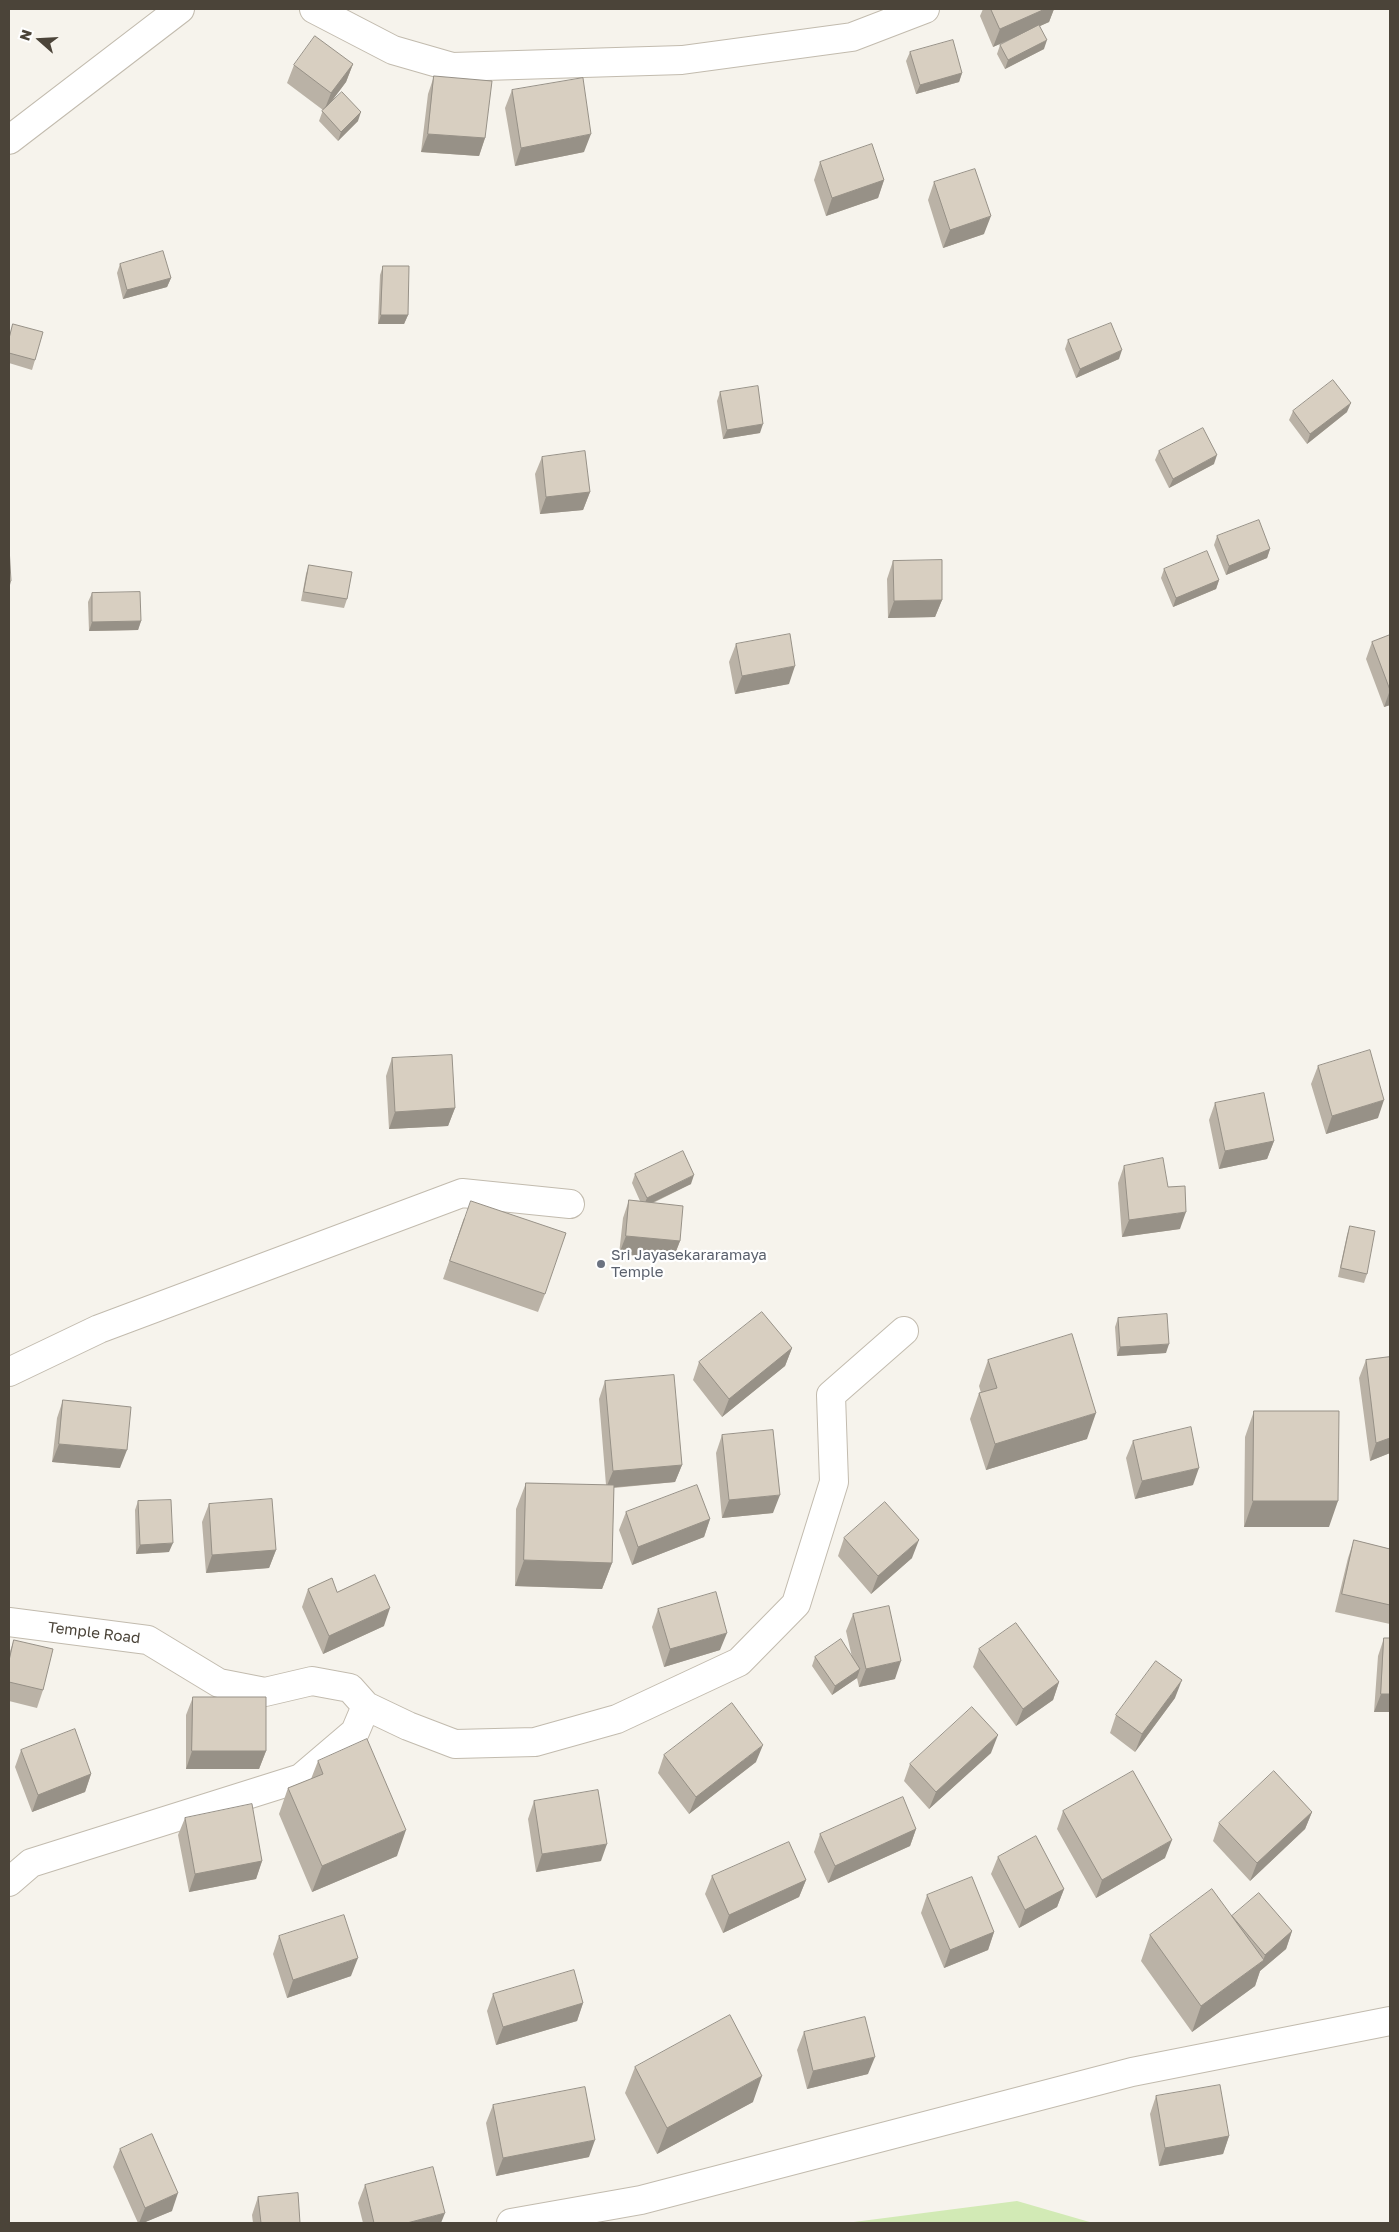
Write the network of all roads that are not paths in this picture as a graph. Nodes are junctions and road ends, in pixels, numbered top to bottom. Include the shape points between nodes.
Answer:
1 (180, 9) edge
2 (314, 9) edge
3 (925, 9) edge
4 (9, 140) edge
5 (570, 1204) dead end
6 (904, 1331) dead end
7 (9, 1372) edge
8 (9, 1622) edge
9 (366, 1706) junction
10 (9, 1882) edge
11 (1390, 2021) edge
12 (511, 2223) edge

1 - 4 street
2 - 3 street via 393,50 452,67 682,60 852,37
5 - 7 street via 462,1193 99,1329
6 - 9 street via 831,1395 834,1482 796,1604 740,1662 617,1719 535,1742 455,1744
8 - 9 street, Temple Road via 148,1640 219,1683 265,1692 312,1681 350,1688
9 - 10 street via 355,1732 302,1778 31,1863
11 - 12 street via 1132,2072 641,2200

